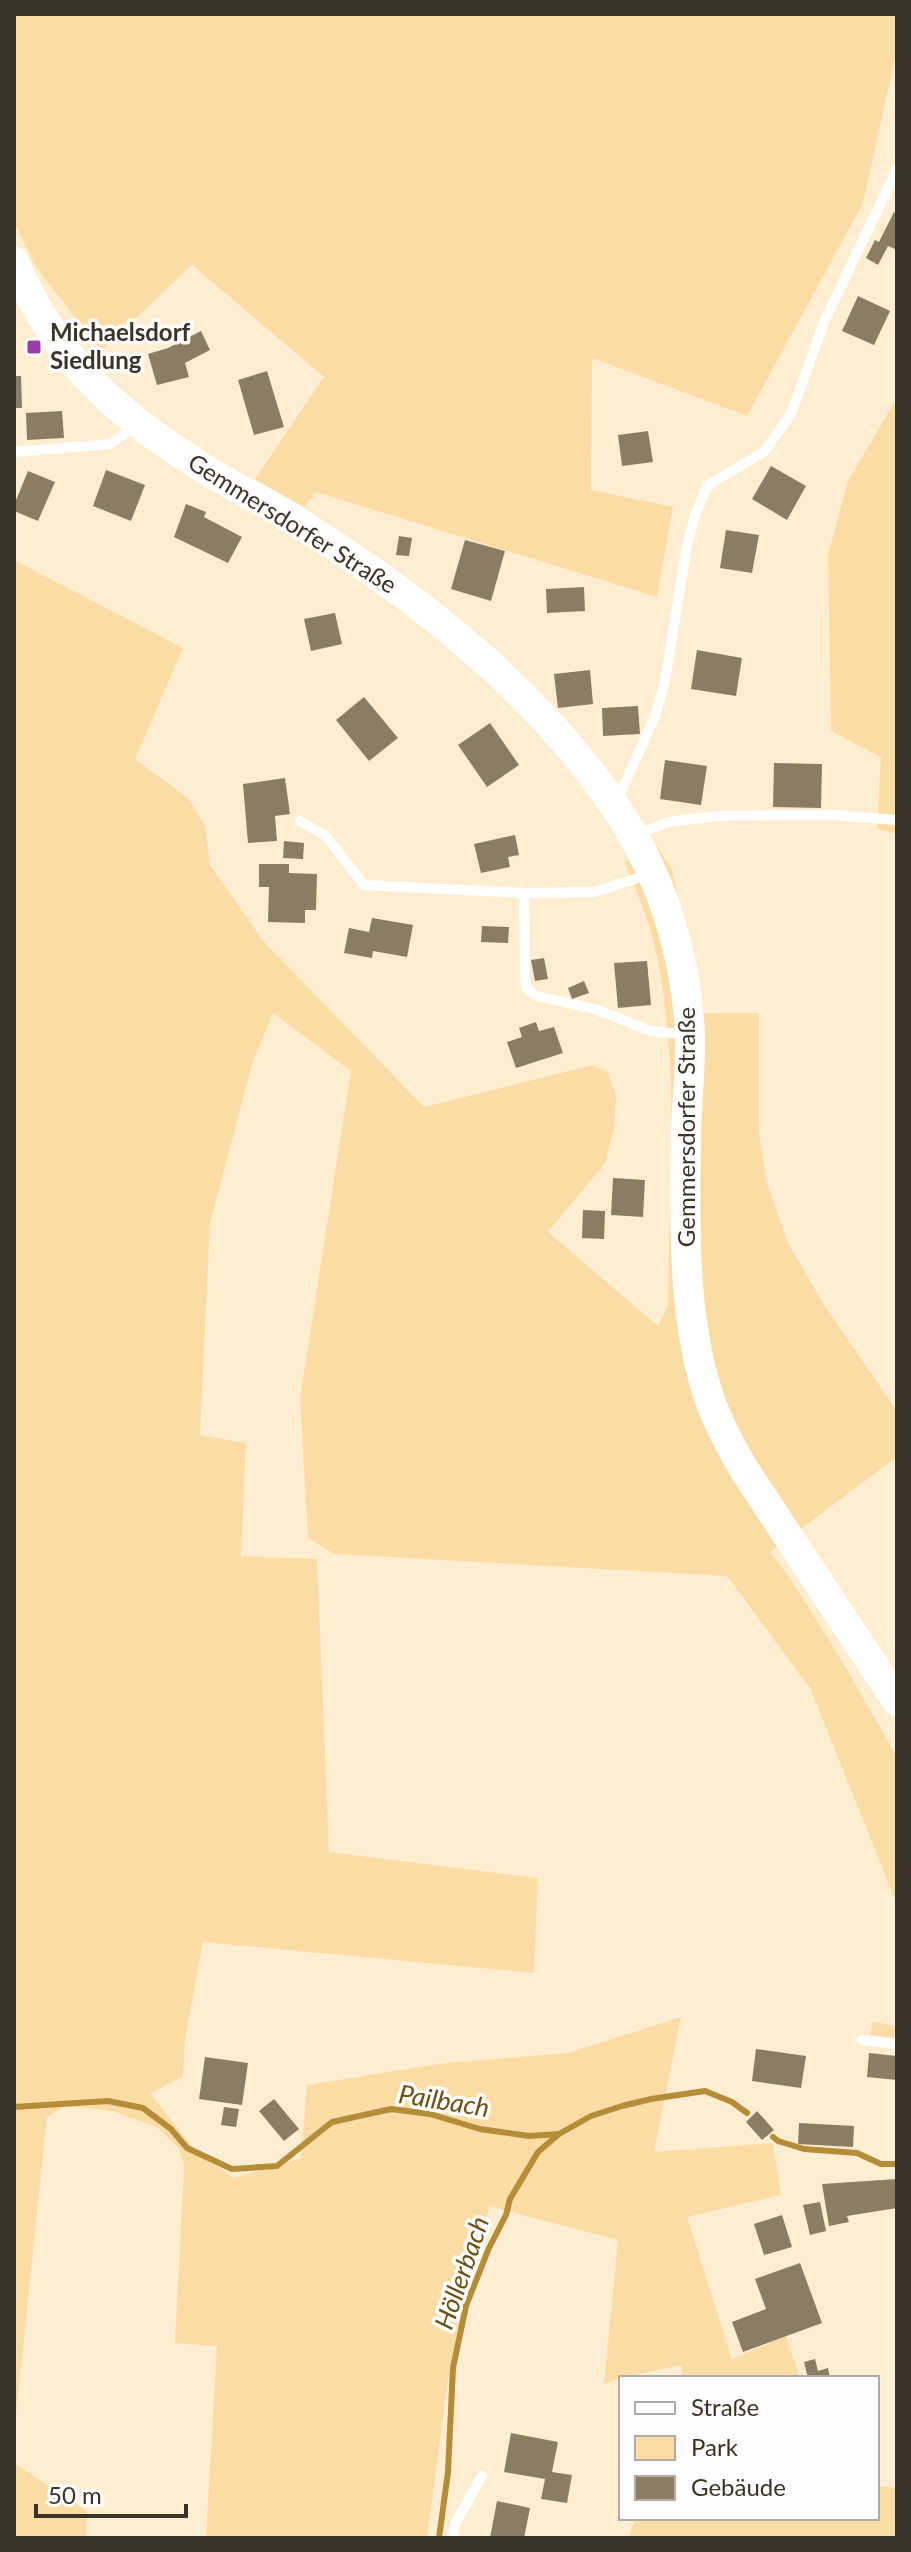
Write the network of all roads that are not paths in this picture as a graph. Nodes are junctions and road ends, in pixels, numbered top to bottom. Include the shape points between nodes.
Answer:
1 (897, 169) edge
2 (14, 262) edge
3 (138, 425) junction
4 (14, 452) edge
5 (615, 806) junction
6 (897, 820) edge
7 (300, 821) dead end
8 (634, 836) junction
9 (651, 873) junction
10 (524, 893) junction
11 (690, 1036) junction
12 (897, 1701) edge
13 (862, 2040) dead end
14 (897, 2044) edge
15 (482, 2476) dead end
16 (453, 2538) edge

1 - 5 lane via 825,320 791,414 764,452 708,485 687,545 656,714
2 - 3 main road, Gemmersdorfer Straße via 70,360
3 - 4 lane via 110,444
3 - 5 main road, Gemmersdorfer Straße via 291,517 436,618 554,729
5 - 8 main road, Gemmersdorfer Straße
6 - 8 lane via 717,816 668,822
7 - 10 lane via 326,836 364,885
8 - 9 main road, Gemmersdorfer Straße
9 - 10 lane via 595,892
9 - 11 main road, Gemmersdorfer Straße via 673,926
10 - 11 lane via 525,980 534,995 598,1010 651,1031
11 - 12 main road, Gemmersdorfer Straße via 685,1236 694,1336 711,1404 745,1471
13 - 14 lane
15 - 16 lane via 455,2524

